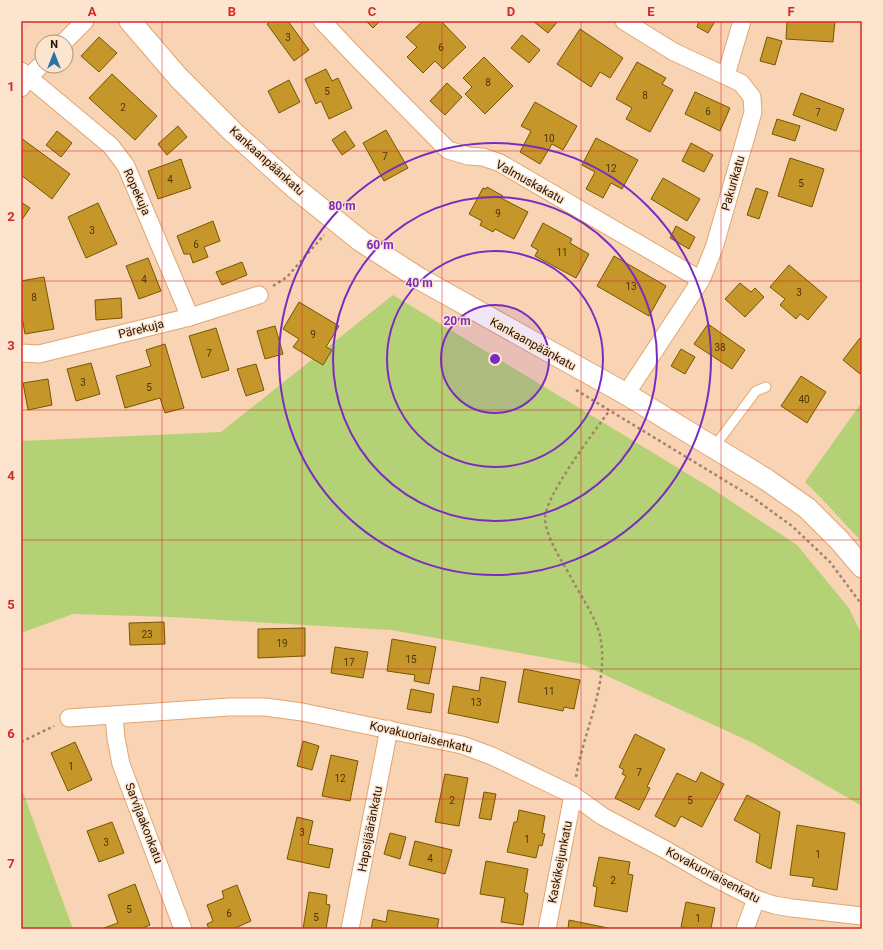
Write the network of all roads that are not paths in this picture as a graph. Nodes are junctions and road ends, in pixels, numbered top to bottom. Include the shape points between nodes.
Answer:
1 (85, 21) edge
2 (130, 21) edge
3 (322, 21) edge
4 (624, 21) edge
5 (742, 21) edge
6 (72, 34) edge
7 (34, 70) edge
8 (726, 75) junction
9 (23, 79) edge
10 (701, 280) junction
11 (259, 296) road end
12 (190, 317) junction
13 (21, 353) edge
14 (766, 387) dead end
15 (626, 394) junction
16 (714, 447) junction
17 (862, 567) edge
18 (114, 716) junction
19 (69, 718) road end
20 (389, 729) junction
21 (573, 795) junction
22 (756, 899) junction
23 (862, 916) edge
24 (183, 929) edge
25 (350, 929) edge
26 (547, 929) edge
27 (746, 929) edge

1 - 6 street
2 - 15 street, Kankaanpäänkatu via 178,77 234,133 294,187 361,240 420,279
3 - 10 street, Valmuskakatu via 448,150 500,163
4 - 8 street, Pakurikatu via 674,52
5 - 8 street
7 - 9 street
8 - 10 street, Pakurikatu via 741,83 752,97 753,112 714,248
9 - 12 street, Ropekuja via 111,146 126,166
10 - 15 street, Pakurikatu
11 - 12 street, Pärekuja
12 - 13 street, Pärekuja via 39,354
14 - 16 lane via 756,391
15 - 16 street, Kankaanpäänkatu
16 - 17 street, Kankaanpäänkatu via 807,508
18 - 19 street, Kovakuoriaisenkatu
18 - 20 street, Kovakuoriaisenkatu via 229,707 265,707
18 - 24 street, Sarvijaakonkatu via 121,764
20 - 21 street, Kovakuoriaisenkatu via 462,745 492,756
20 - 25 street, Hapsijääränkatu
21 - 22 street, Kovakuoriaisenkatu via 602,816
21 - 26 street, Kaskikeijunkatu
22 - 23 street, Kovakuoriaisenkatu via 792,908
22 - 27 street

